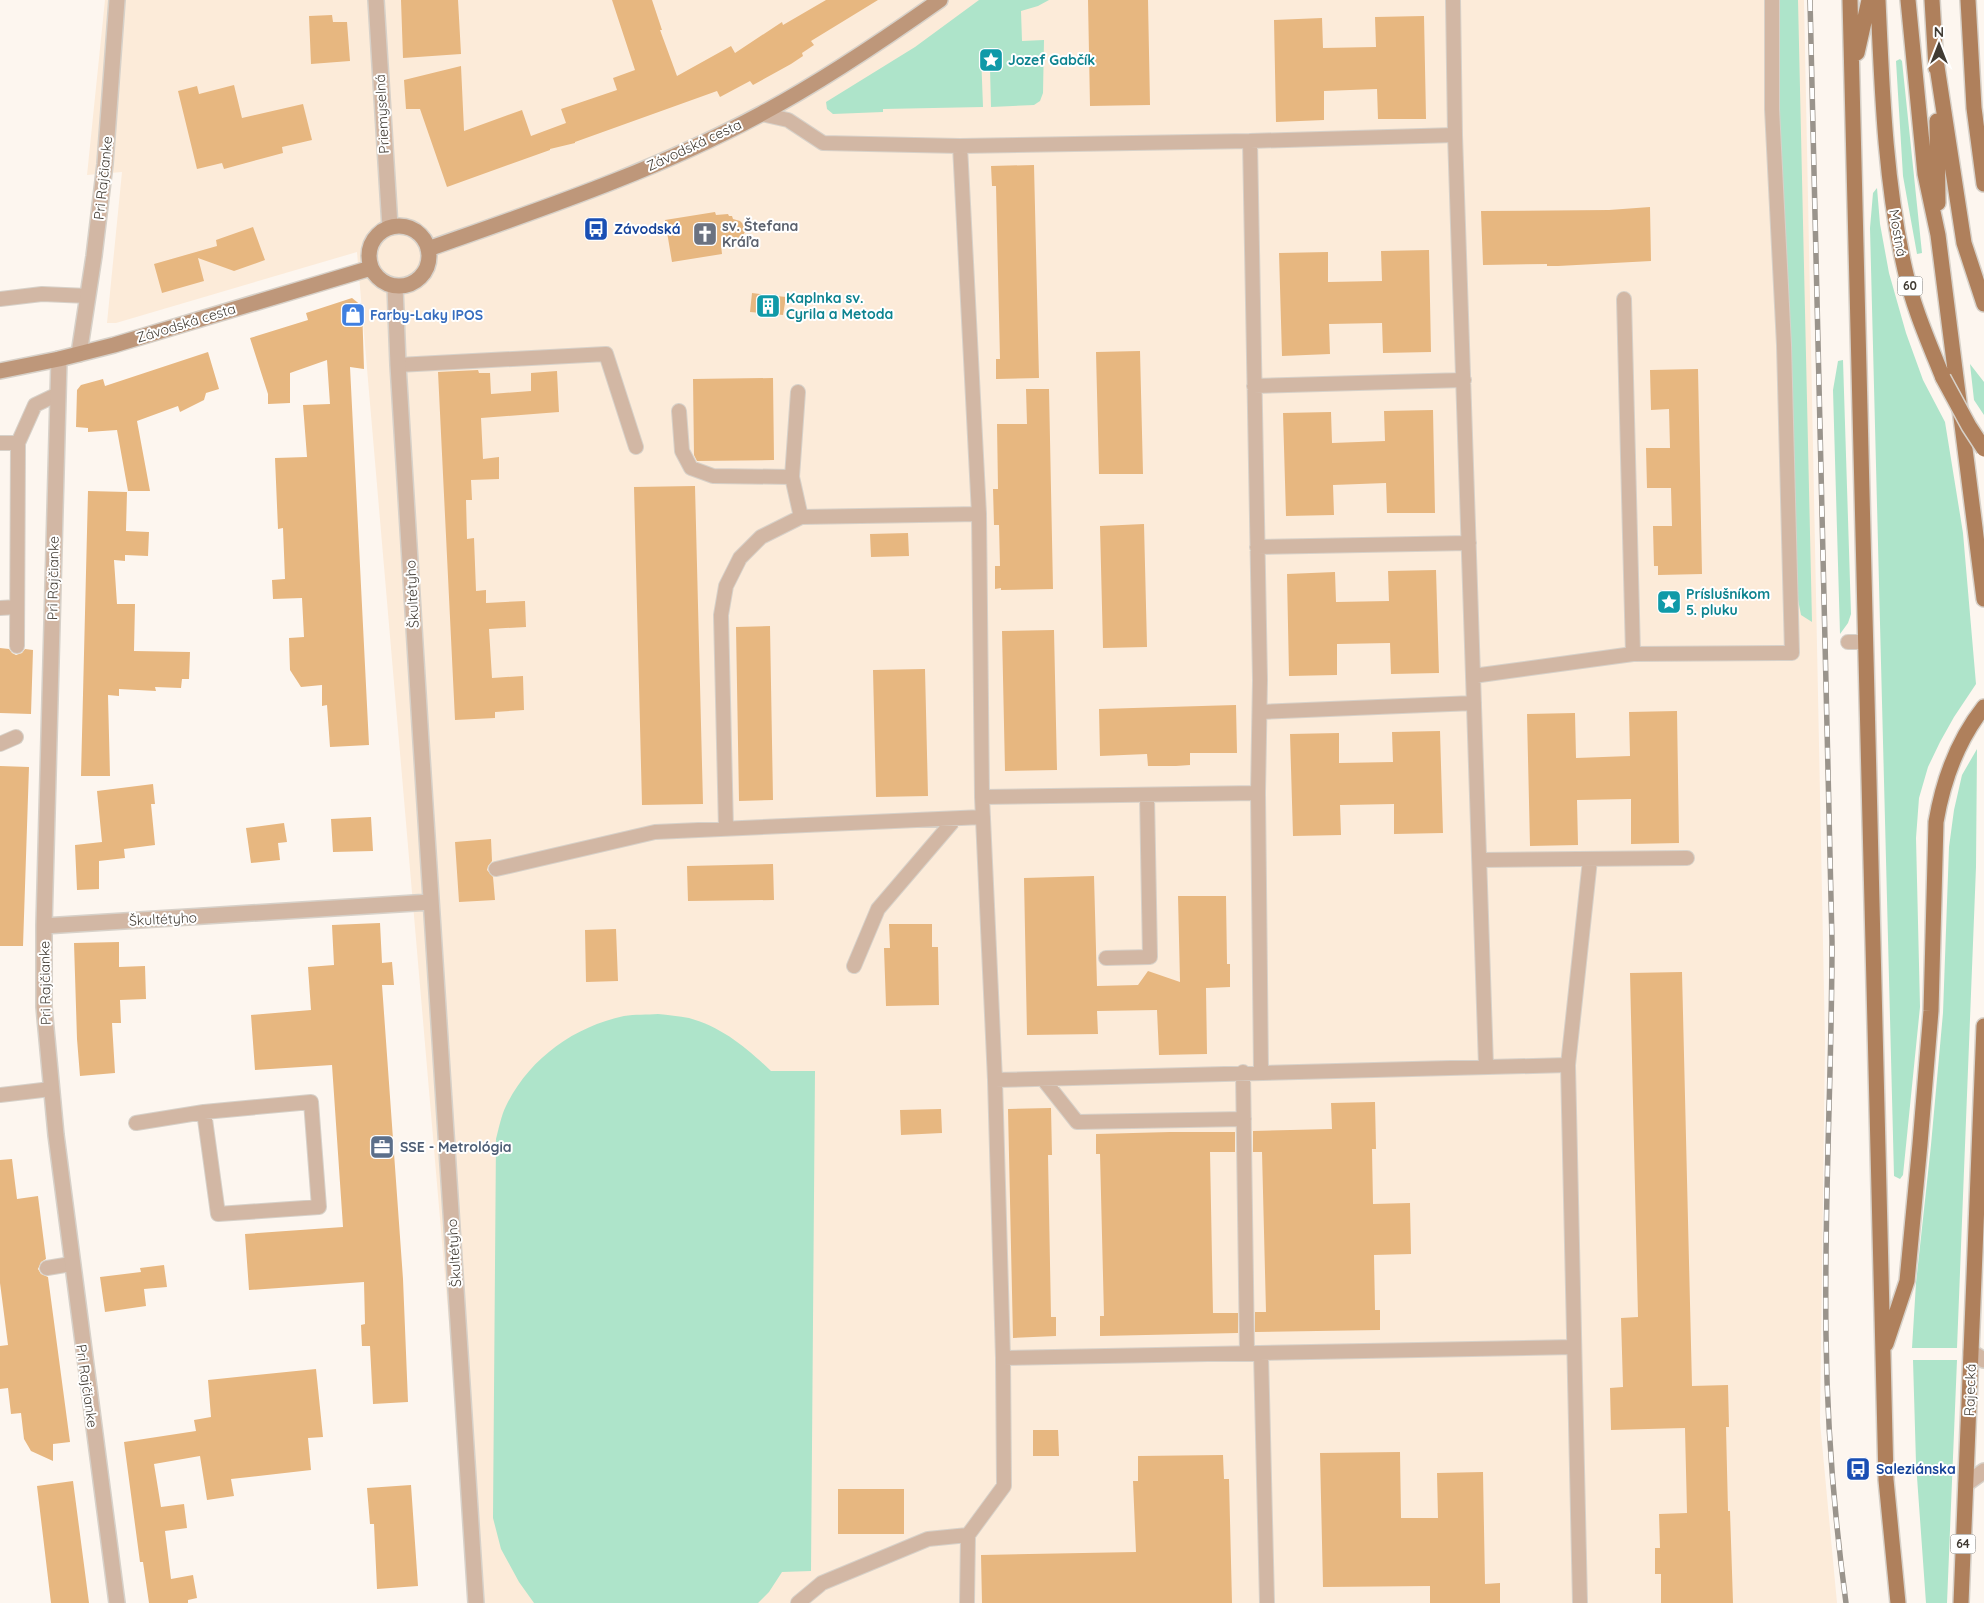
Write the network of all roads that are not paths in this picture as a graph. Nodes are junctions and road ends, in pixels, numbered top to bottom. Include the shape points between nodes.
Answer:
1 (117, 0) edge
2 (376, 0) edge
3 (940, 0) edge
4 (1453, 0) edge
5 (1772, 0) edge
6 (1850, 0) edge
7 (1869, 0) edge
8 (1878, 0) edge
9 (1908, 0) edge
10 (1932, 0) edge
11 (1968, 0) edge
12 (1936, 60) junction
13 (1852, 76) junction
14 (762, 114) junction
15 (1455, 135) junction
16 (1250, 141) junction
17 (960, 146) junction
18 (1984, 184) edge
19 (390, 227) junction
20 (1938, 235) junction
21 (428, 249) junction
22 (371, 268) junction
23 (395, 286) junction
24 (88, 296) junction
25 (0, 299) edge
26 (1624, 299) dead end
27 (1984, 304) edge
28 (79, 354) junction
29 (59, 359) junction
30 (398, 365) junction
31 (0, 371) edge
32 (1464, 380) junction
33 (1254, 386) junction
34 (798, 392) dead end
35 (58, 394) junction
36 (679, 411) dead end
37 (0, 443) edge
38 (18, 444) junction
39 (636, 447) dead end
40 (1984, 449) edge
41 (792, 477) junction
42 (979, 514) junction
43 (801, 517) junction
44 (1469, 543) junction
45 (1257, 547) junction
46 (1984, 599) edge
47 (0, 608) edge
48 (17, 608) junction
49 (1848, 642) dead end
50 (1866, 642) junction
51 (17, 646) dead end
52 (1633, 654) junction
53 (1474, 676) junction
54 (1474, 704) junction
55 (1984, 707) edge
56 (1260, 712) junction
57 (16, 737) dead end
58 (0, 744) edge
59 (1258, 793) junction
60 (1147, 795) junction
61 (982, 797) junction
62 (983, 817) junction
63 (955, 819) junction
64 (726, 829) junction
65 (1688, 858) dead end
66 (1480, 860) junction
67 (1590, 860) junction
68 (496, 869) dead end
69 (431, 902) junction
70 (44, 926) junction
71 (1106, 958) dead end
72 (854, 966) dead end
73 (1984, 1026) edge
74 (1568, 1065) junction
75 (1486, 1066) junction
76 (1243, 1072) junction
77 (1261, 1072) junction
78 (1043, 1079) junction
79 (995, 1080) junction
80 (51, 1089) junction
81 (0, 1095) edge
82 (204, 1112) junction
83 (1244, 1119) junction
84 (136, 1123) dead end
85 (71, 1264) junction
86 (47, 1268) dead end
87 (1574, 1347) junction
88 (1254, 1353) junction
89 (1882, 1355) junction
90 (1978, 1356) edge
91 (1003, 1358) junction
92 (1984, 1471) edge
93 (1966, 1484) junction
94 (968, 1535) junction
95 (116, 1603) edge
96 (476, 1603) edge
97 (798, 1603) edge
98 (967, 1603) edge
99 (1267, 1603) edge
100 (1580, 1603) edge
101 (1898, 1603) edge
102 (1961, 1603) edge

1 - 24 street, Pri Rajčianke via 105,164
2 - 19 street, Priemyselná
3 - 14 street, Závodská cesta via 842,67
4 - 15 lane
5 - 52 lane via 1772,109 1784,346 1792,653
6 - 13 main road
7 - 13 main road
8 - 40 main road, Mostná / 60, bridge via 1891,190 1908,280 1943,378
9 - 20 main road via 1925,174
10 - 12 main road
11 - 18 main road via 1974,108
12 - 20 main road
12 - 27 main road via 1964,243
13 - 50 main road
14 - 17 lane via 788,120 823,143
14 - 21 street, Závodská cesta via 668,159 588,192
15 - 16 lane
15 - 32 lane
16 - 17 lane
16 - 33 lane
17 - 42 lane
19 - 21 street via 414,230
19 - 22 street via 371,243
20 - 46 main road
21 - 23 street via 427,267 422,276 414,282
22 - 23 street via 385,283
22 - 28 street, Závodská cesta
23 - 30 street, Škultétyho
24 - 25 lane via 42,294
24 - 28 street, Pri Rajčianke
26 - 52 lane
28 - 29 street, Závodská cesta
29 - 31 street, Závodská cesta
29 - 35 street, Pri Rajčianke
30 - 39 lane via 606,354
30 - 69 street, Škultétyho
32 - 33 lane
32 - 44 lane
33 - 45 lane
34 - 41 lane
35 - 38 lane via 34,405
35 - 70 street, Pri Rajčianke
36 - 41 lane via 682,451 691,468 713,476
37 - 38 lane
38 - 48 lane
41 - 43 lane
42 - 43 lane
42 - 61 lane
43 - 64 lane via 761,538 740,558 726,586 721,615
44 - 45 lane
44 - 53 lane
45 - 56 lane
47 - 48 lane
48 - 51 lane
49 - 50 lane
50 - 89 main road
52 - 53 lane
53 - 54 lane
54 - 56 lane
54 - 66 lane
55 - 89 main road via 1960,746 1941,791 1936,822 1931,1011 1907,1281
56 - 59 lane
57 - 58 lane
59 - 60 lane
59 - 77 lane
60 - 61 lane
60 - 71 lane via 1150,957
61 - 62 lane
62 - 63 lane
62 - 79 lane
63 - 64 lane
63 - 72 lane via 878,909
64 - 68 lane via 655,832
65 - 67 lane
66 - 67 lane
66 - 75 lane
67 - 74 lane
69 - 70 street, Škultétyho
69 - 96 street, Škultétyho
70 - 80 street, Pri Rajčianke via 44,1007
73 - 90 main road, Rajecká / 64 via 1974,1271
74 - 75 lane
74 - 87 lane
75 - 77 lane
76 - 77 lane
76 - 78 lane
76 - 83 lane
78 - 79 lane
78 - 83 lane via 1077,1122
79 - 91 lane
80 - 81 lane
80 - 85 street, Pri Rajčianke
82 - 82 lane via 218,1214 319,1207 311,1102
82 - 84 lane
83 - 88 lane
85 - 86 lane
85 - 95 street, Pri Rajčianke
87 - 88 lane
87 - 100 lane
88 - 91 lane
88 - 99 lane
89 - 101 main road via 1886,1480
90 - 93 main road, Rajecká / 64
91 - 94 lane via 1004,1486
92 - 93 street
93 - 102 main road, Rajecká / 64
94 - 97 lane via 928,1540 822,1583
94 - 98 lane

